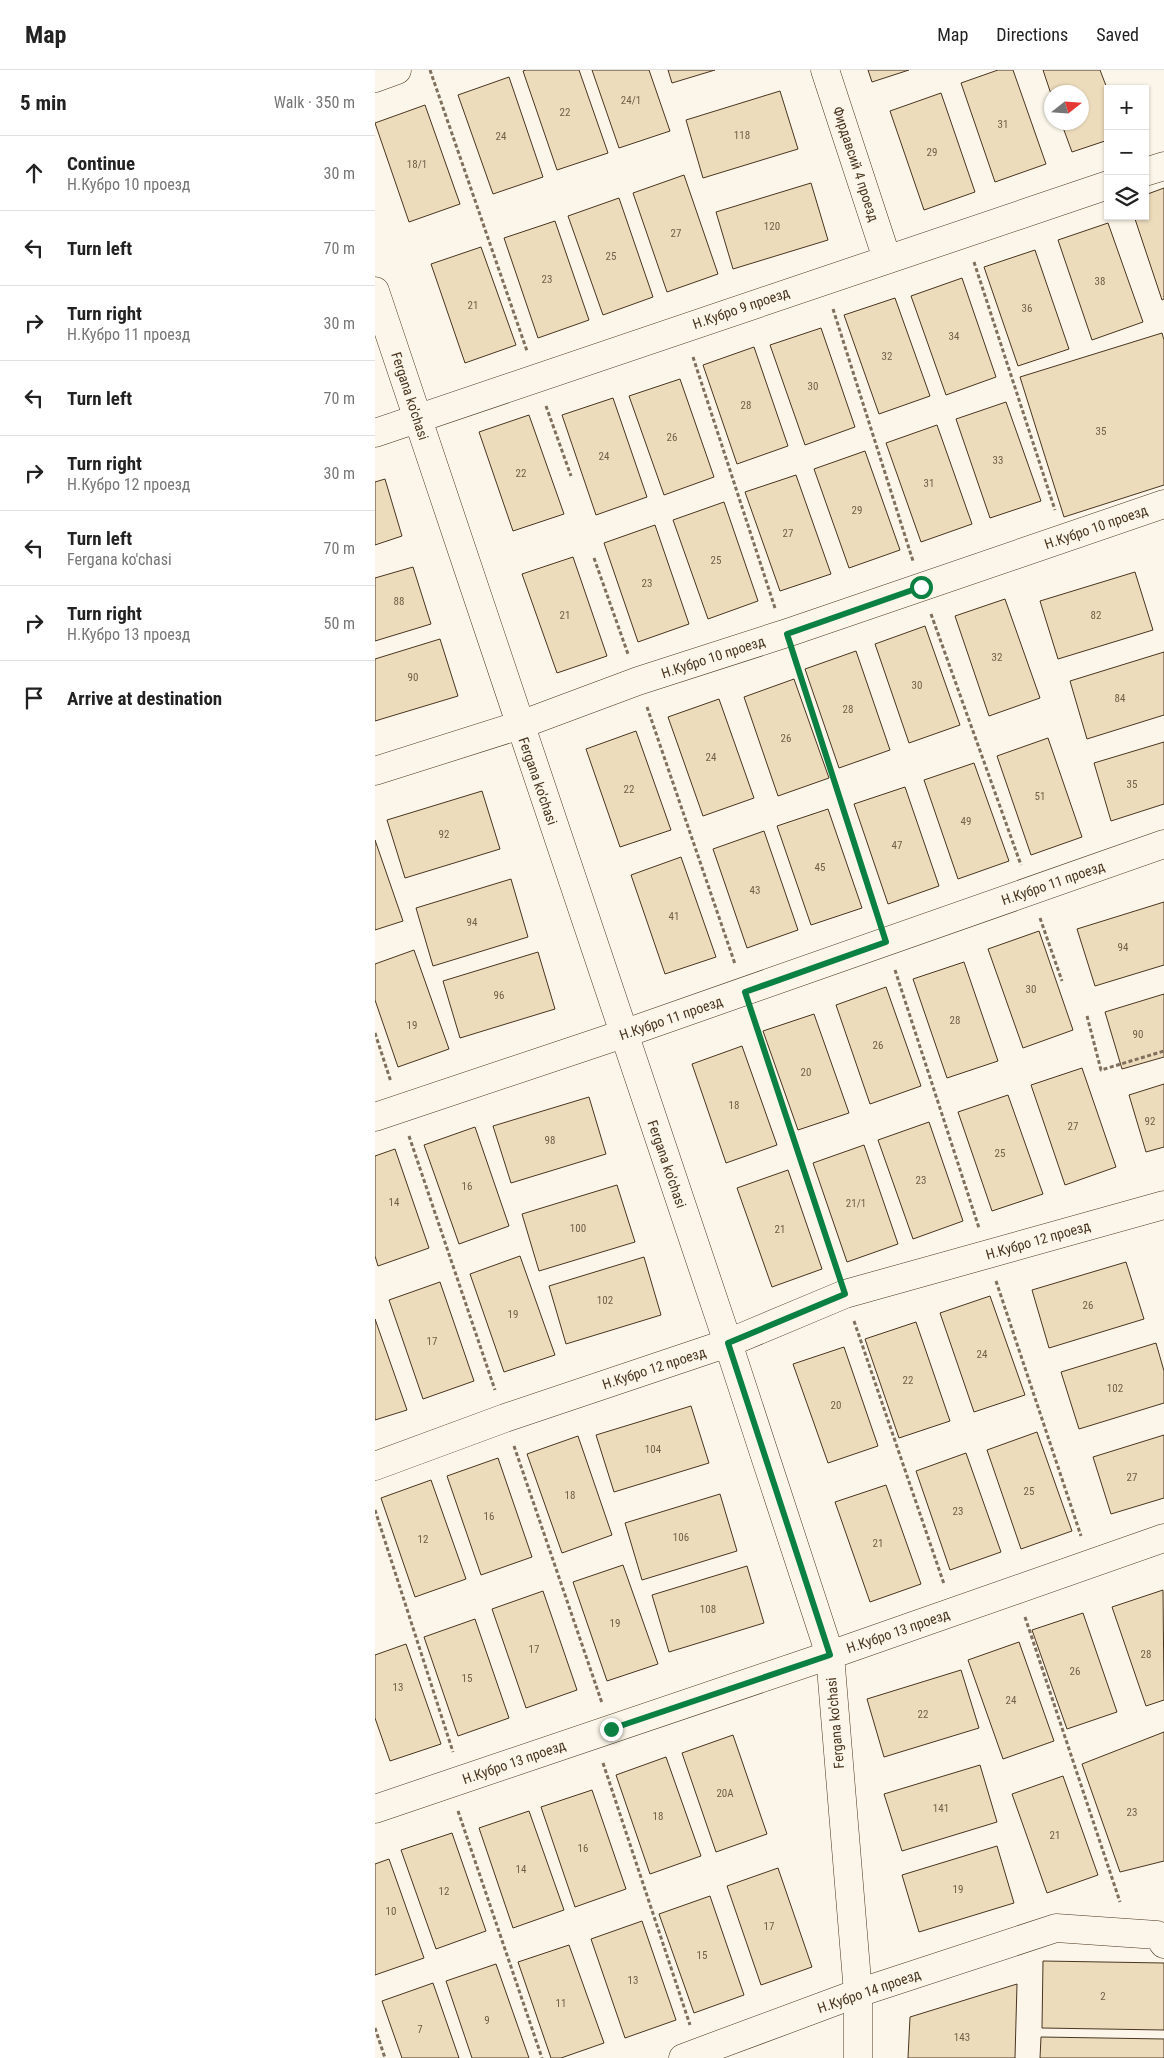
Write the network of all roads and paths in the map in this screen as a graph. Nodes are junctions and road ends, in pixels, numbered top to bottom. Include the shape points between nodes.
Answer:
1 (397, 70) edge
2 (430, 70) edge
3 (825, 70) edge
4 (375, 78) edge
5 (1164, 166) edge
6 (1149, 171) edge
7 (1104, 186) edge
8 (965, 233) junction
9 (887, 259) junction
10 (823, 280) junction
11 (375, 291) edge
12 (683, 328) junction
13 (537, 378) junction
14 (417, 418) junction
15 (375, 432) edge
16 (571, 476) dead end
17 (1164, 504) edge
18 (1064, 538) junction
19 (594, 558) dead end
20 (921, 587) junction
21 (785, 634) junction
22 (638, 681) junction
23 (520, 725) junction
24 (375, 771) edge
25 (1164, 844) edge
26 (1031, 891) junction
27 (886, 942) junction
28 (1062, 981) dead end
29 (745, 992) junction
30 (1087, 1016) dead end
31 (375, 1033) edge
32 (623, 1034) junction
33 (1164, 1051) edge
34 (387, 1113) edge
35 (1164, 1205) edge
36 (987, 1254) junction
37 (845, 1294) junction
38 (728, 1343) junction
39 (505, 1418) junction
40 (375, 1466) edge
41 (375, 1510) edge
42 (1164, 1538) edge
43 (1090, 1564) junction
44 (1016, 1590) junction
45 (954, 1612) junction
46 (830, 1655) junction
47 (602, 1732) junction
48 (455, 1782) junction
49 (375, 1809) edge
50 (1130, 1933) junction
51 (1164, 1944) edge
52 (858, 1993) junction
53 (375, 2028) edge
54 (691, 2055) edge
55 (385, 2058) edge
56 (541, 2058) edge
57 (858, 2058) edge

1 - 4 street
2 - 13 path
3 - 9 street, Фирдавсий 4 проезд
5 - 6 street
7 - 8 street, Н.Кубро 9 проезд
8 - 9 street, Н.Кубро 9 проезд
8 - 18 path
9 - 10 street, Н.Кубро 9 проезд
10 - 12 street, Н.Кубро 9 проезд
10 - 20 path
11 - 14 street, Fergana ko'chasi
12 - 13 street, Н.Кубро 9 проезд
12 - 21 path
13 - 14 street, Н.Кубро 9 проезд
13 - 16 path
14 - 15 street, Н.Кубро 9 проезд
14 - 23 street, Fergana ko'chasi
17 - 18 street, Н.Кубро 10 проезд
18 - 20 street, Н.Кубро 10 проезд
19 - 22 path
20 - 21 street, Н.Кубро 10 проезд
20 - 26 path
21 - 22 street, Н.Кубро 10 проезд
21 - 27 path
22 - 23 street, Н.Кубро 10 проезд
22 - 29 path
23 - 24 street, Н.Кубро 10 проезд
23 - 32 street, Fergana ko'chasi
25 - 26 street, Н.Кубро 11 проезд
26 - 27 street, Н.Кубро 11 проезд
26 - 28 path
27 - 29 street, Н.Кубро 11 проезд
27 - 36 path
29 - 32 street, Н.Кубро 11 проезд
29 - 37 path
30 - 33 path via 1101,1070
31 - 34 path
32 - 34 street, Н.Кубро 11 проезд
32 - 38 street, Fergana ko'chasi
34 - 39 path
35 - 36 street, Н.Кубро 12 проезд
36 - 37 street, Н.Кубро 12 проезд
36 - 43 path
37 - 38 street, Н.Кубро 12 проезд
37 - 45 path
38 - 39 street, Н.Кубро 12 проезд
38 - 46 street, Fergana ko'chasi
39 - 40 street, Н.Кубро 12 проезд
39 - 47 path
41 - 48 path
42 - 43 street, Н.Кубро 13 проезд
43 - 44 street, Н.Кубро 13 проезд
44 - 45 street, Н.Кубро 13 проезд
44 - 50 path
45 - 46 street, Н.Кубро 13 проезд
46 - 47 street, Н.Кубро 13 проезд
46 - 52 street, Fergana ko'chasi
47 - 48 street, Н.Кубро 13 проезд
47 - 54 path
48 - 49 street, Н.Кубро 13 проезд
48 - 56 path
50 - 51 street via 1157,1935
50 - 52 street, Н.Кубро 14 проезд via 1057,1928
52 - 54 street, Н.Кубро 14 проезд
52 - 57 street, Fergana ko'chasi
53 - 55 path

